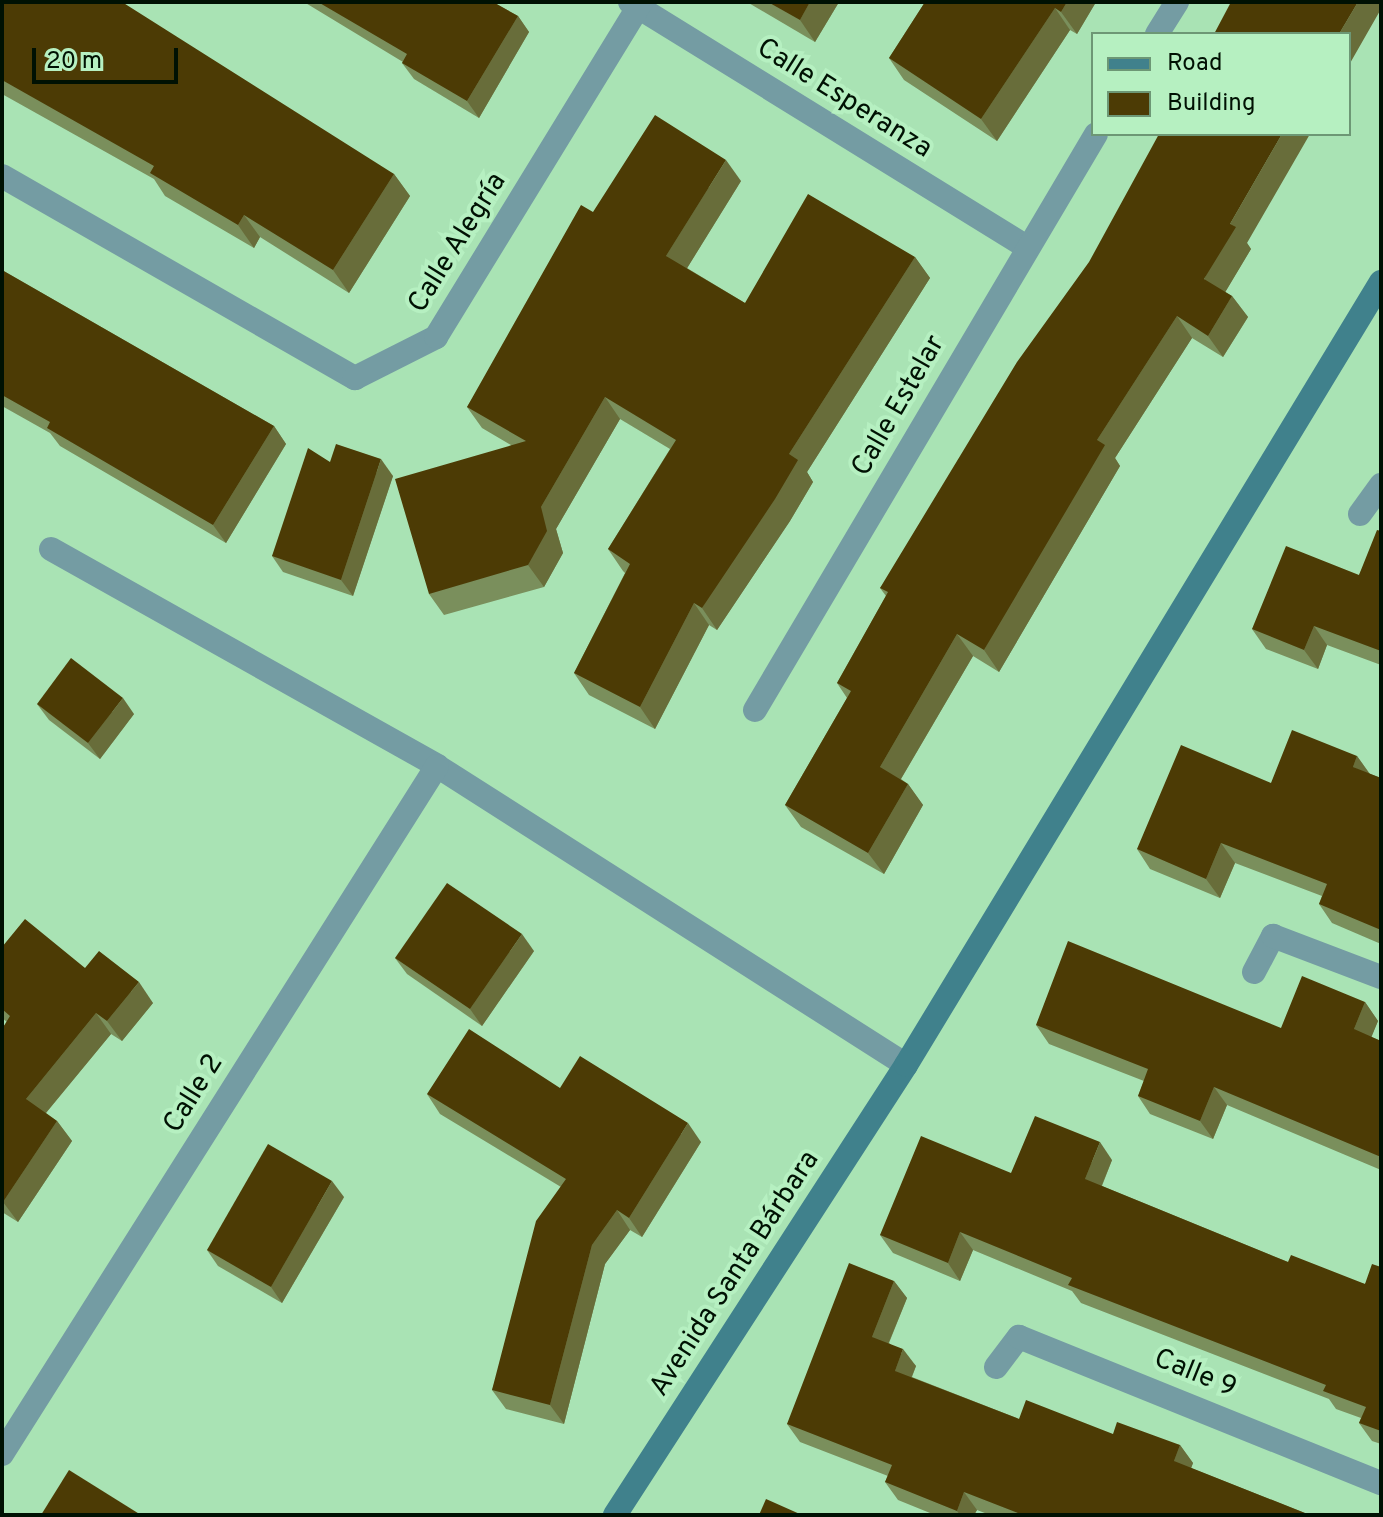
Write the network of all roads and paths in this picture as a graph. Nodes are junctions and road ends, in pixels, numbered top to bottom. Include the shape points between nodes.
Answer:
1 (1177, 2) edge
2 (636, 4) edge
3 (1158, 32) edge
4 (1095, 136) edge
5 (2, 176) edge
6 (1027, 247) junction
7 (1381, 282) edge
8 (1381, 485) edge
9 (1360, 514) dead end
10 (51, 549) dead end
11 (755, 710) dead end
12 (437, 766) junction
13 (1254, 972) dead end
14 (1381, 977) edge
15 (906, 1065) junction
16 (996, 1367) dead end
17 (2, 1454) edge
18 (1381, 1483) edge
19 (615, 1515) edge

1 - 3 street
2 - 5 street, Calle Alegría via 436,337 355,378
2 - 6 street, Calle Esperanza
4 - 6 street, Calle Estelar
6 - 11 street, Calle Estelar
7 - 15 street, Avenida Santa Bárbara
8 - 9 street
10 - 12 street
12 - 15 street
12 - 17 street, Calle 2
13 - 14 street via 1273,936
15 - 19 street, Avenida Santa Bárbara
16 - 18 street, Calle 9 via 1019,1337

